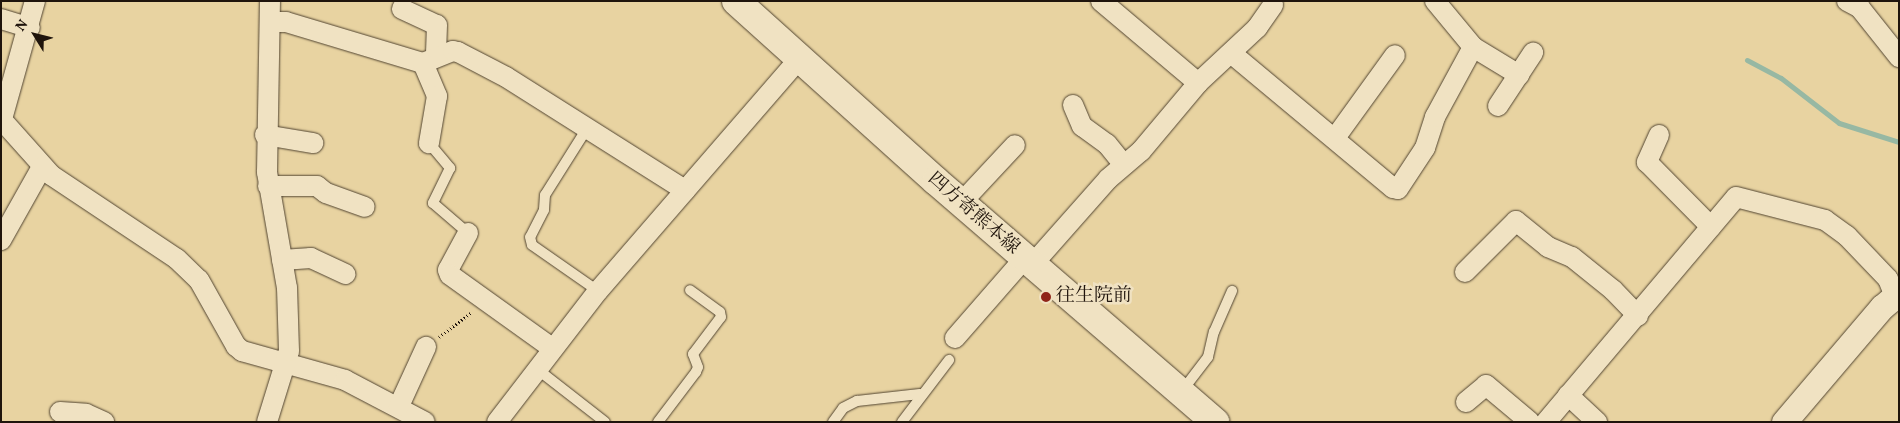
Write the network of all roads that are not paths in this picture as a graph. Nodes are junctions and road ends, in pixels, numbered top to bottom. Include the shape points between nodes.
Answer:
1 (35, 1) edge
2 (270, 1) edge
3 (736, 1) edge
4 (1101, 1) edge
5 (1435, 1) edge
6 (1847, 1) edge
7 (1273, 5) dead end
8 (402, 9) dead end
9 (1, 19) edge
10 (271, 22) junction
11 (30, 28) junction
12 (1473, 48) junction
13 (1231, 53) junction
14 (1533, 53) dead end
15 (1395, 55) dead end
16 (1899, 57) edge
17 (800, 58) junction
18 (429, 60) junction
19 (1519, 75) junction
20 (1198, 83) junction
21 (1073, 105) dead end
22 (1498, 106) dead end
23 (1, 119) edge
24 (586, 130) junction
25 (265, 135) junction
26 (1659, 135) dead end
27 (1335, 138) junction
28 (429, 142) joint
29 (313, 143) dead end
30 (1015, 146) dead end
31 (1124, 165) junction
32 (42, 167) junction
33 (268, 186) junction
34 (685, 190) junction
35 (961, 203) junction
36 (365, 207) dead end
37 (1711, 226) junction
38 (468, 233) joint
39 (1, 240) edge
40 (282, 260) junction
41 (1028, 262) junction
42 (1465, 272) dead end
43 (346, 274) dead end
44 (690, 290) dead end
45 (1232, 291) dead end
46 (598, 292) junction
47 (1897, 297) edge
48 (1638, 316) junction
49 (955, 338) dead end
50 (426, 346) road end
51 (552, 348) junction
52 (949, 360) dead end
53 (286, 363) junction
54 (537, 369) junction
55 (1180, 393) junction
56 (920, 394) junction
57 (1568, 395) junction
58 (1466, 402) dead end
59 (399, 406) junction
60 (62, 415) edge
61 (1203, 418) edge
62 (104, 422) edge
63 (267, 422) edge
64 (425, 422) edge
65 (497, 422) edge
66 (605, 422) edge
67 (658, 422) edge
68 (834, 422) edge
69 (902, 422) edge
70 (1530, 422) edge
71 (1546, 422) edge
72 (1596, 422) edge
73 (1784, 422) edge

1 - 11 street
2 - 10 street
3 - 17 main road, 四方寄熊本線
4 - 20 street via 1138,36
5 - 12 street
6 - 16 street via 1860,8
7 - 13 street via 1257,28
8 - 18 street via 437,24
9 - 11 street
10 - 18 street via 286,22
10 - 25 street
11 - 23 street
12 - 19 street
12 - 27 street via 1435,118 1425,148 1398,189 1392,188
13 - 20 street
13 - 27 street
14 - 19 street
15 - 27 street
17 - 34 street
17 - 35 main road, 四方寄熊本線
18 - 24 street via 458,52 506,77
18 - 28 street via 437,96
19 - 22 street
20 - 31 street via 1141,151
21 - 31 street via 1082,126 1107,144
23 - 32 street
24 - 34 street
24 - 46 lane via 545,195 544,210 530,237 532,244
25 - 29 street
25 - 33 street
26 - 37 street via 1647,162
28 - 38 lane via 450,168 433,203
30 - 35 street
31 - 41 street
32 - 39 street
32 - 53 street via 177,259 199,280 236,346 271,361
33 - 36 street via 318,186 326,193
33 - 40 street
34 - 46 street
35 - 41 main road, 四方寄熊本線
37 - 47 street via 1736,197 1826,220 1847,236 1888,279
37 - 48 street
38 - 51 street via 448,270 450,275
40 - 43 street via 317,253
40 - 53 street via 287,297
41 - 49 street
41 - 55 main road, 四方寄熊本線
42 - 48 street via 1516,221 1548,247 1572,257 1613,290
44 - 67 lane via 720,312 721,317 693,354 698,367 696,372
45 - 55 lane via 1214,332 1208,357
46 - 51 street
47 - 73 street via 1882,307
48 - 57 street
50 - 59 street
51 - 54 street
52 - 56 lane
53 - 59 street via 345,380
53 - 63 street via 279,375
54 - 65 street
54 - 66 lane
55 - 61 main road, 四方寄熊本線
56 - 68 lane via 858,401 843,408
56 - 69 lane
57 - 71 street
57 - 72 street
58 - 70 street via 1486,385
59 - 64 street
60 - 62 street via 86,414

